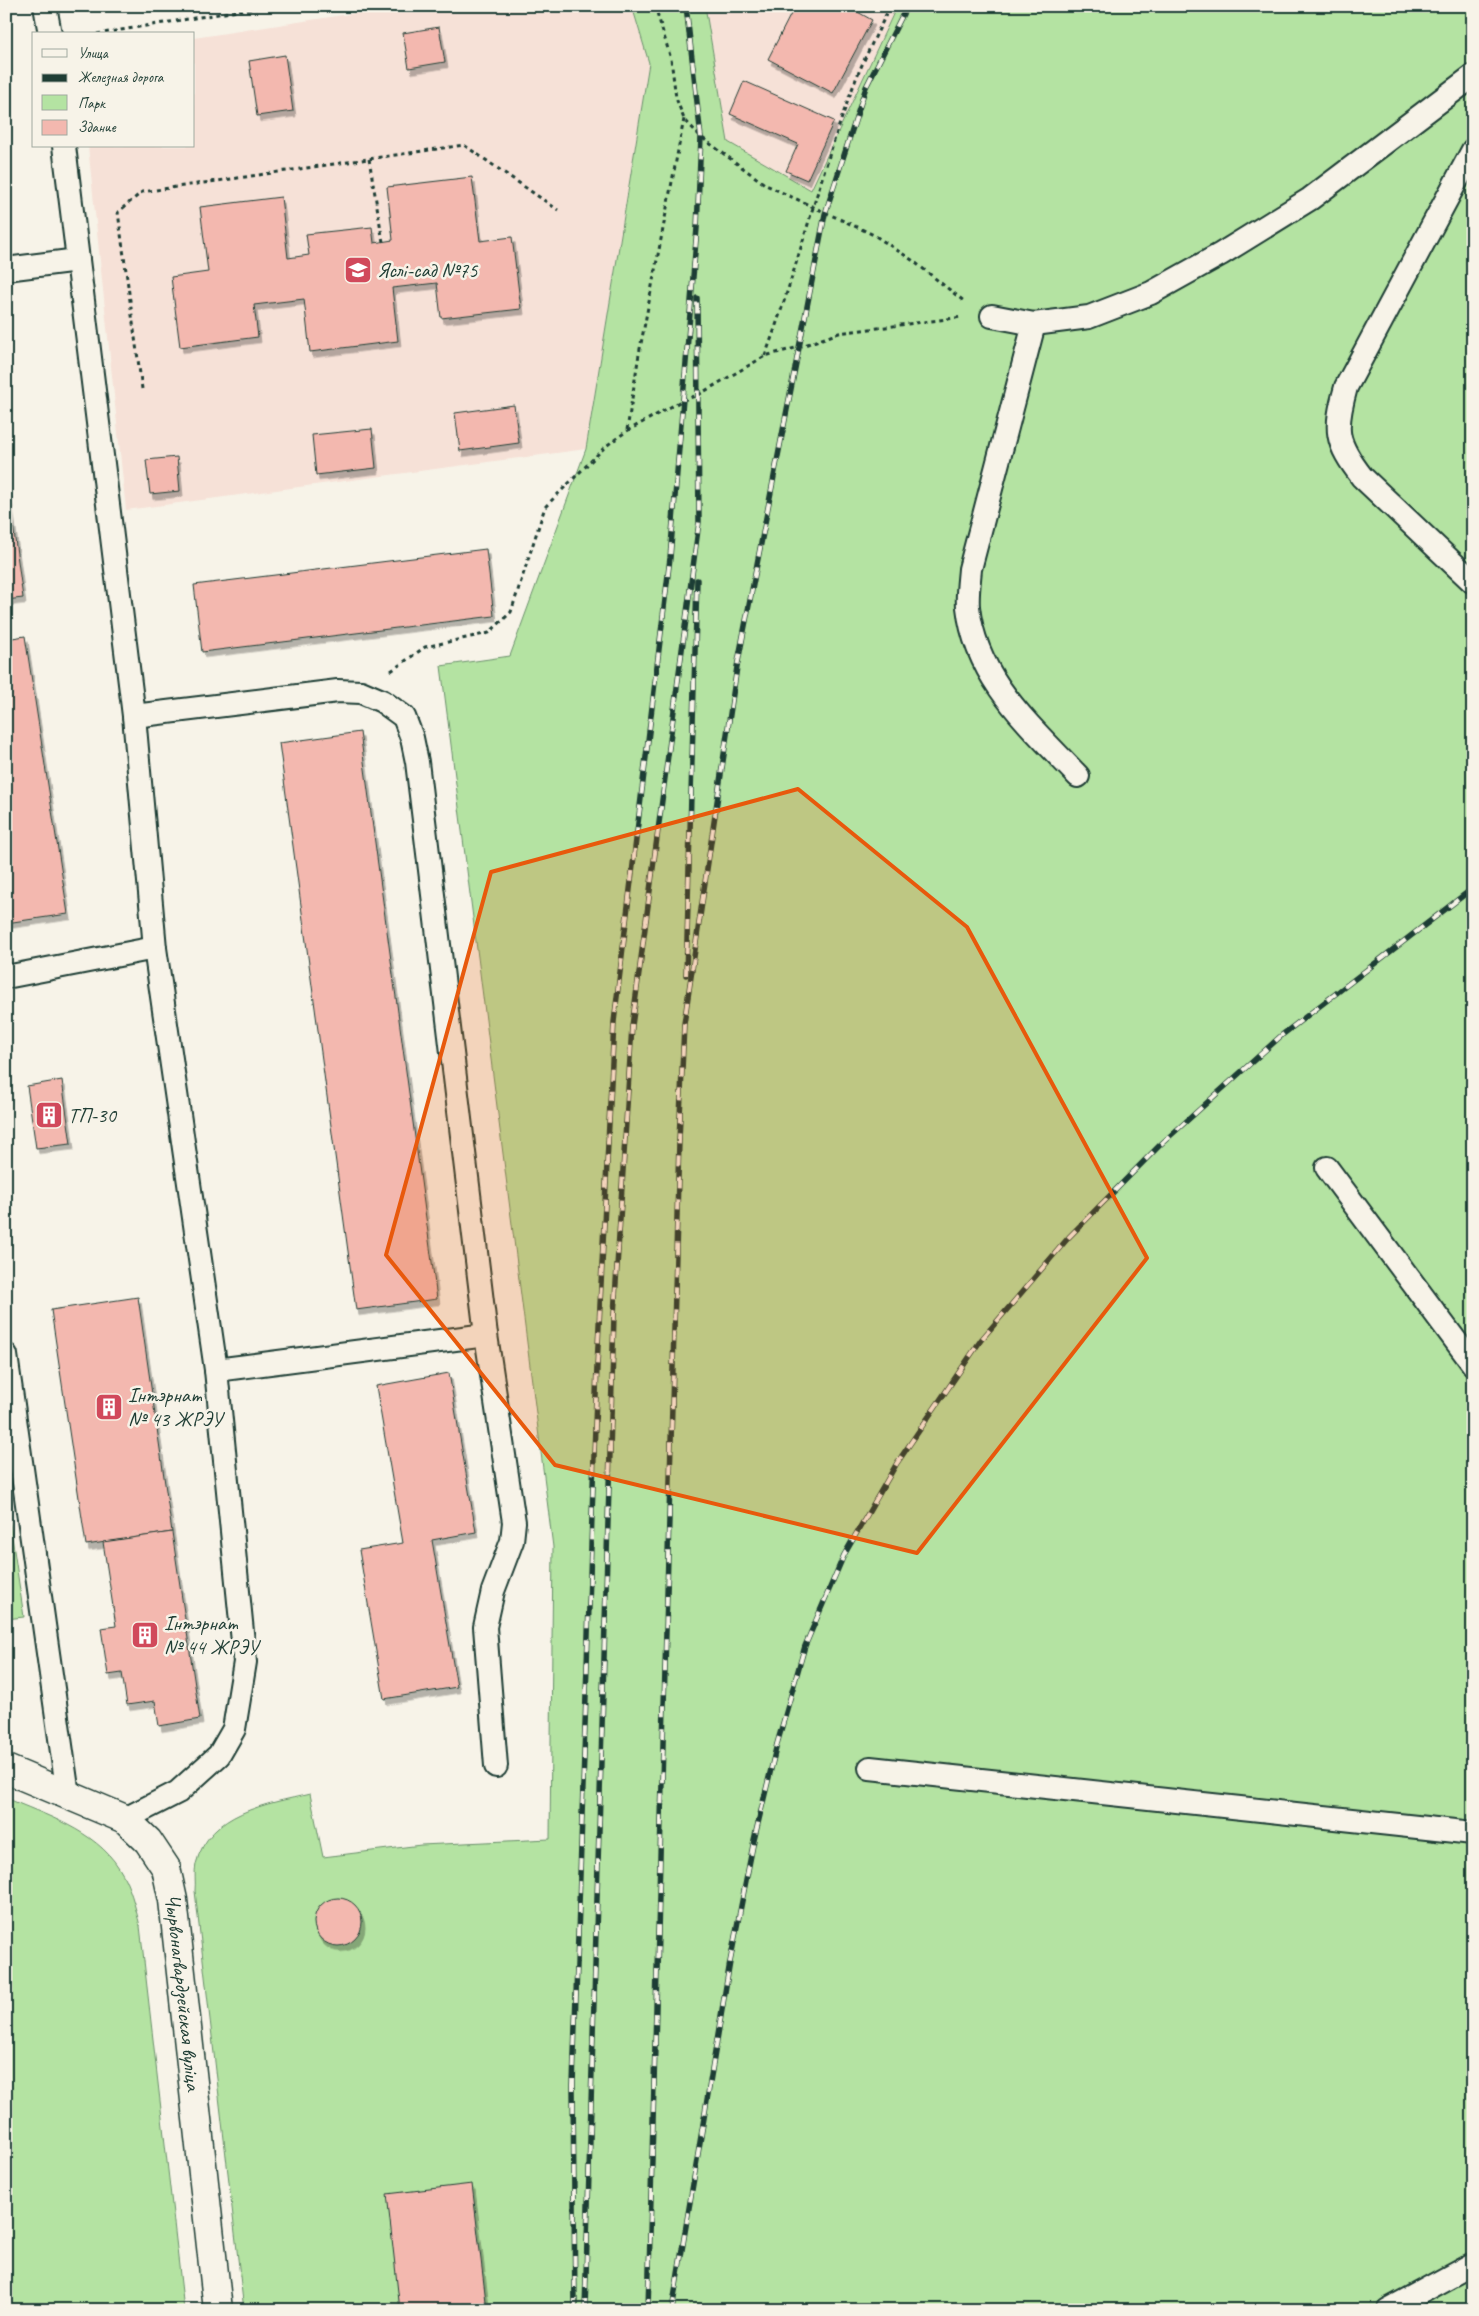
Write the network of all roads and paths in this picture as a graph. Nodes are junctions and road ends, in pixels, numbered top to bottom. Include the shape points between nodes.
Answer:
1 (45, 6) edge
2 (267, 6) edge
3 (655, 6) edge
4 (890, 6) edge
5 (50, 32) edge
6 (109, 32) edge
7 (1473, 76) edge
8 (684, 119) junction
9 (64, 148) edge
10 (1473, 150) edge
11 (369, 159) junction
12 (814, 207) junction
13 (558, 210) dead end
14 (383, 242) dead end
15 (78, 260) junction
16 (6, 268) edge
17 (992, 316) junction
18 (1034, 324) junction
19 (765, 356) junction
20 (142, 389) dead end
21 (626, 431) junction
22 (1473, 582) edge
23 (361, 692) junction
24 (134, 716) junction
25 (1078, 776) dead end
26 (155, 948) junction
27 (6, 977) edge
28 (1327, 1168) dead end
29 (486, 1335) junction
30 (6, 1355) edge
31 (1473, 1364) edge
32 (216, 1370) junction
33 (496, 1766) dead end
34 (870, 1768) dead end
35 (6, 1769) edge
36 (68, 1795) junction
37 (125, 1819) junction
38 (1473, 1833) edge
39 (1473, 2264) edge
40 (218, 2310) edge
41 (1388, 2310) edge

1 - 5 lane
2 - 6 path
3 - 8 path via 670,59 676,98
4 - 12 path via 856,78
7 - 18 lane via 1310,199 1221,254 1151,293 1089,317
8 - 12 path via 701,137 766,185
8 - 21 path
9 - 15 lane
10 - 22 lane via 1346,387 1339,412 1338,436 1362,477
11 - 13 path via 464,144
11 - 14 path
11 - 20 path via 142,192 118,212
12 - 17 path via 874,234 974,308
12 - 19 path
15 - 16 lane
15 - 24 lane
17 - 18 lane
17 - 19 path via 840,333
18 - 25 lane via 970,569 968,606 976,643 992,679 1015,709
19 - 21 path
21 - 23 path via 606,446 545,508 511,612 489,633 425,646
23 - 24 lane via 338,691
23 - 29 lane via 382,701 404,717 418,762
24 - 26 lane
26 - 27 lane
26 - 32 lane
28 - 31 lane
29 - 32 lane
29 - 33 lane via 514,1522 512,1541 490,1600 485,1627
30 - 36 lane
32 - 37 lane via 245,1662 234,1729 220,1755 178,1792
34 - 38 lane
35 - 36 street, Чырвонагвардзейская вуліца
36 - 37 street, Чырвонагвардзейская вуліца
37 - 40 street, Чырвонагвардзейская вуліца via 148,1841 166,1868 173,1900
39 - 41 lane

